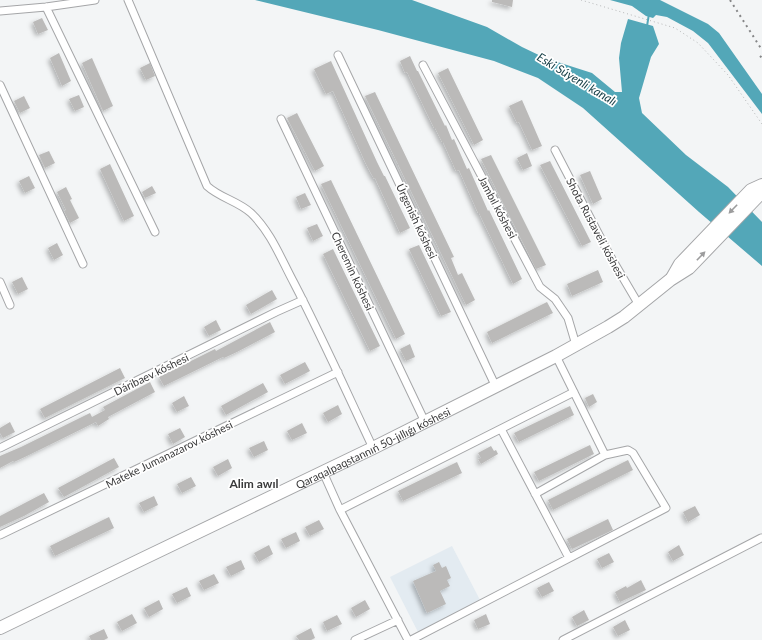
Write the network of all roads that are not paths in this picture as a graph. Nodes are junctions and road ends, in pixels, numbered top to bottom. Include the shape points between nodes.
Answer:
1 (95, 0) edge
2 (128, 0) edge
3 (46, 7) junction
4 (0, 11) edge
5 (338, 55) dead end
6 (423, 65) dead end
7 (0, 85) edge
8 (281, 119) dead end
9 (554, 150) dead end
10 (762, 185) edge
11 (762, 192) edge
12 (155, 232) dead end
13 (83, 264) dead end
14 (670, 280) junction
15 (0, 282) edge
16 (303, 300) junction
17 (10, 305) dead end
18 (639, 305) junction
19 (576, 345) junction
20 (556, 356) junction
21 (338, 372) junction
22 (496, 387) junction
23 (574, 392) junction
24 (425, 422) junction
25 (501, 429) junction
26 (0, 448) edge
27 (373, 448) junction
28 (605, 455) junction
29 (323, 472) junction
30 (535, 494) junction
31 (340, 510) junction
32 (0, 535) edge
33 (761, 538) edge
34 (569, 558) junction
35 (398, 620) junction
36 (0, 628) edge
37 (355, 640) edge
38 (408, 640) edge
39 (411, 640) edge
40 (563, 640) edge

1 - 3 street
2 - 16 street via 207,186 214,193 237,202 251,213 269,235
3 - 4 street
3 - 12 street
5 - 22 street, Úrgenish kóshesi
6 - 19 street, Jambıl kóshesi via 540,287 555,299 568,318
7 - 13 street
8 - 24 street, Cheremin kóshesi
9 - 18 street, Shota Rustaveli kóshesi
10 -> 14 main road via 751,190 680,264
14 -> 11 main road via 689,268
14 - 18 main road, Qaraqalpaqstannıń 50-jıllıǵı kóshesi
15 - 17 street
16 - 21 street
16 - 26 street, Dáribaev kóshesi
18 - 19 main road, Qaraqalpaqstannıń 50-jıllıǵı kóshesi via 614,324
19 - 20 main road, Qaraqalpaqstannıń 50-jıllıǵı kóshesi
20 - 22 main road, Qaraqalpaqstannıń 50-jıllıǵı kóshesi
20 - 23 street
21 - 27 street
21 - 32 street, Mateke Jumanazarov kóshesi
22 - 24 main road, Qaraqalpaqstannıń 50-jıllıǵı kóshesi
23 - 25 street
23 - 28 street
24 - 27 main road, Qaraqalpaqstannıń 50-jıllıǵı kóshesi
25 - 30 street
25 - 31 street
27 - 29 main road, Qaraqalpaqstannıń 50-jıllıǵı kóshesi
28 - 30 street
28 - 34 street via 628,450 633,453 666,508
29 - 31 street
29 - 36 main road, Qaraqalpaqstannıń 50-jıllıǵı kóshesi
30 - 34 street
31 - 35 street
33 - 40 street
34 - 39 street
35 - 37 street
35 - 38 street

